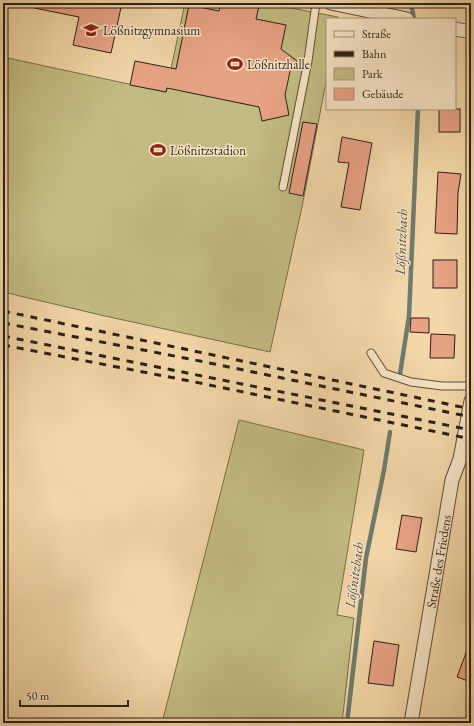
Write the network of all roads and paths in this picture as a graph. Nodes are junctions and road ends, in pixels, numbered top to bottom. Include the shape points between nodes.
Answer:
1 (316, 3) edge
2 (331, 3) edge
3 (402, 18) edge
4 (456, 29) edge
5 (471, 32) edge
6 (283, 187) dead end
7 (371, 353) dead end
8 (471, 386) edge
9 (471, 401) edge
10 (462, 449) junction
11 (471, 459) edge
12 (411, 723) edge

1 - 6 lane via 308,61
2 - 3 street
4 - 5 street
7 - 8 lane via 384,373 411,382
9 - 10 street, Straße des Friedens
10 - 11 lane
10 - 12 street, Straße des Friedens via 452,480

